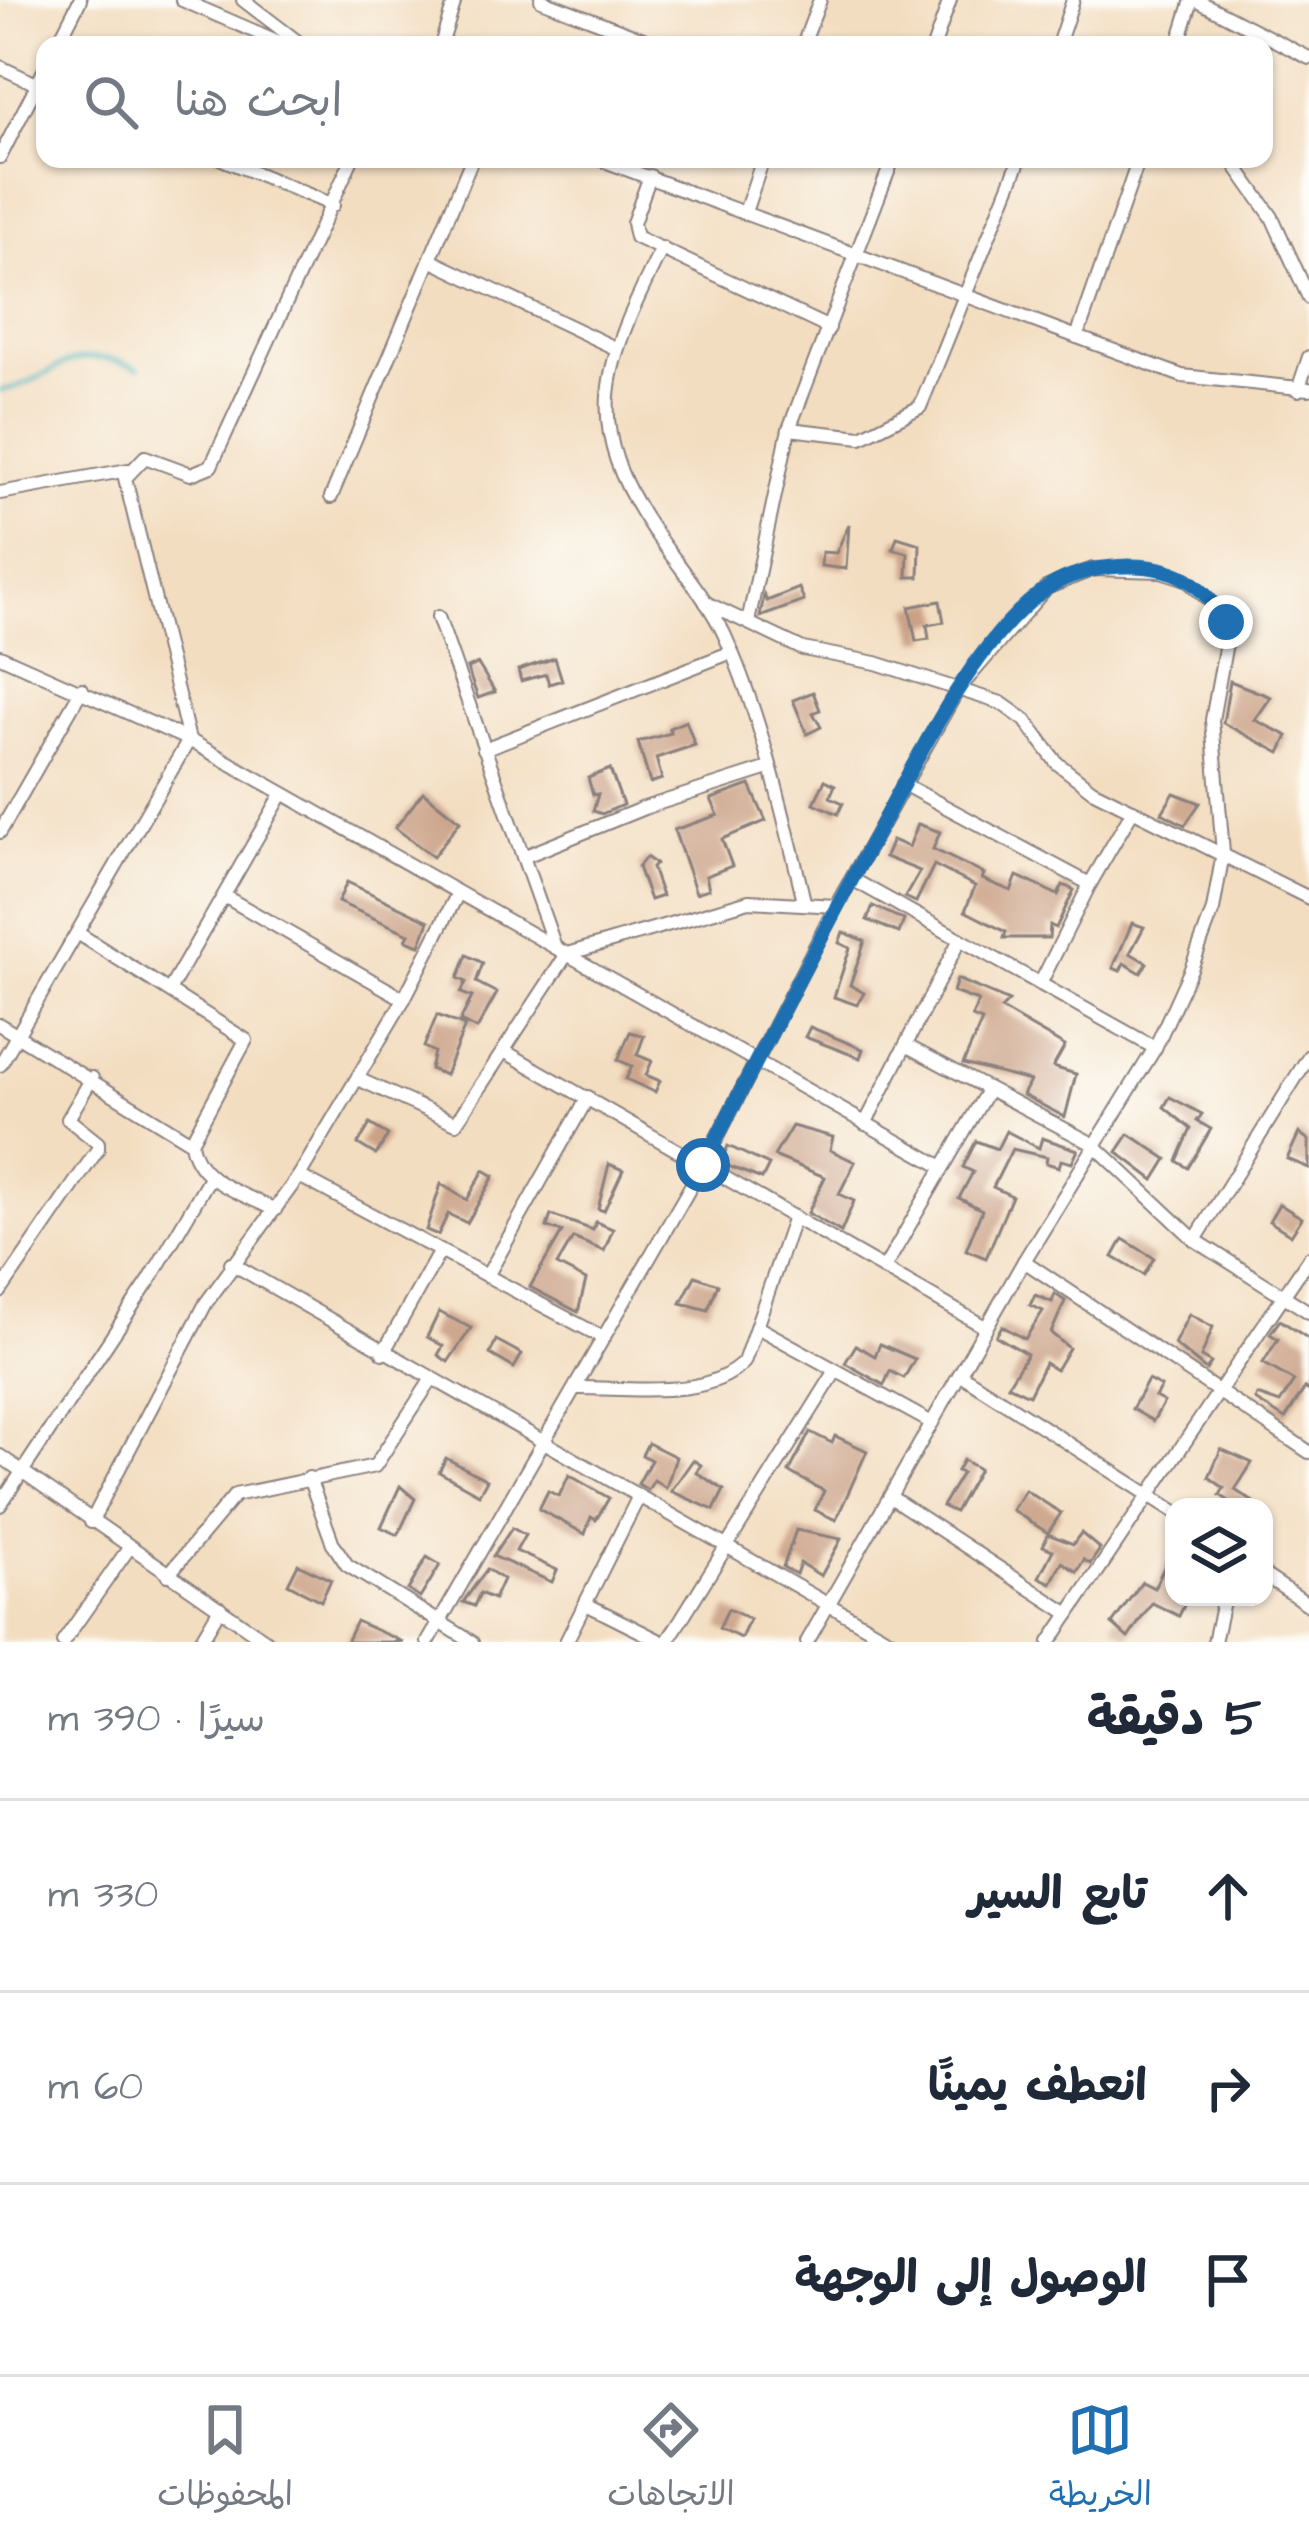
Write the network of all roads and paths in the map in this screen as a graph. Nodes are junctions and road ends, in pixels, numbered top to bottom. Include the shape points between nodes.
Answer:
1 (80, 0) edge
2 (182, 0) edge
3 (243, 0) edge
4 (454, 0) edge
5 (541, 0) edge
6 (820, 0) edge
7 (950, 0) edge
8 (1073, 0) edge
9 (1194, 0) edge
10 (62, 36) edge
11 (265, 36) edge
12 (290, 36) edge
13 (444, 36) edge
14 (635, 36) edge
15 (806, 36) edge
16 (937, 36) edge
17 (1061, 36) edge
18 (1181, 36) edge
19 (1265, 36) edge
20 (1273, 40) edge
21 (1309, 58) edge
22 (0, 67) edge
23 (36, 85) edge
24 (36, 96) edge
25 (0, 157) edge
26 (244, 168) edge
27 (348, 168) edge
28 (468, 168) edge
29 (626, 168) edge
30 (760, 168) edge
31 (890, 168) edge
32 (1017, 168) edge
33 (1136, 168) edge
34 (1238, 168) edge
35 (650, 176) junction
36 (333, 205) junction
37 (745, 212) junction
38 (662, 248) junction
39 (857, 254) junction
40 (430, 260) junction
41 (1309, 298) edge
42 (967, 299) junction
43 (829, 328) junction
44 (1076, 337) junction
45 (615, 348) junction
46 (1309, 357) edge
47 (1304, 390) edge
48 (789, 429) junction
49 (128, 470) junction
50 (0, 493) edge
51 (331, 497) dead end
52 (706, 603) junction
53 (438, 617) dead end
54 (748, 622) junction
55 (731, 652) junction
56 (0, 656) edge
57 (82, 689) junction
58 (956, 691) junction
59 (190, 740) junction
60 (484, 749) junction
61 (769, 768) junction
62 (903, 784) junction
63 (281, 796) junction
64 (1133, 810) junction
65 (0, 832) edge
66 (1223, 853) junction
67 (523, 857) junction
68 (852, 879) junction
69 (1090, 884) junction
70 (458, 893) junction
71 (224, 896) junction
72 (1309, 898) edge
73 (804, 901) junction
74 (836, 906) junction
75 (79, 934) junction
76 (960, 939) junction
77 (561, 951) junction
78 (1040, 984) junction
79 (170, 989) junction
80 (404, 999) junction
81 (0, 1025) edge
82 (16, 1035) junction
83 (907, 1046) junction
84 (1155, 1048) junction
85 (504, 1051) junction
86 (1309, 1056) edge
87 (757, 1060) junction
88 (0, 1065) edge
89 (92, 1078) junction
90 (358, 1078) junction
91 (988, 1090) junction
92 (588, 1097) junction
93 (866, 1124) junction
94 (191, 1142) junction
95 (1093, 1144) junction
96 (703, 1165) junction
97 (941, 1166) junction
98 (299, 1176) junction
99 (210, 1177) junction
100 (275, 1210) junction
101 (794, 1217) junction
102 (1195, 1240) junction
103 (440, 1251) junction
104 (1309, 1258) edge
105 (1024, 1262) junction
106 (231, 1263) junction
107 (885, 1267) junction
108 (487, 1276) junction
109 (0, 1292) edge
110 (1283, 1297) junction
111 (1309, 1312) edge
112 (757, 1327) junction
113 (985, 1328) junction
114 (604, 1338) junction
115 (383, 1353) junction
116 (835, 1372) junction
117 (960, 1374) junction
118 (430, 1380) junction
119 (576, 1388) junction
120 (1219, 1391) junction
121 (932, 1423) junction
122 (545, 1444) junction
123 (1309, 1452) edge
124 (0, 1456) edge
125 (23, 1472) junction
126 (309, 1478) junction
127 (1149, 1493) junction
128 (638, 1498) junction
129 (892, 1498) junction
130 (0, 1505) edge
131 (1165, 1505) edge
132 (92, 1522) junction
133 (129, 1548) junction
134 (726, 1548) junction
135 (168, 1575) junction
136 (1273, 1581) edge
137 (830, 1602) junction
138 (586, 1604) junction
139 (1309, 1605) edge
140 (1223, 1606) edge
141 (220, 1608) junction
142 (1069, 1614) junction
143 (438, 1624) junction
144 (63, 1642) edge
145 (200, 1642) edge
146 (268, 1642) edge
147 (428, 1642) edge
148 (472, 1642) edge
149 (566, 1642) edge
150 (665, 1642) edge
151 (807, 1642) edge
152 (894, 1642) edge
153 (1050, 1642) edge
154 (1214, 1642) edge

1 - 10 street
2 - 11 street
3 - 12 street
4 - 13 street
5 - 14 street
6 - 15 street
7 - 16 street
8 - 17 street
9 - 18 street
9 - 19 street
20 - 21 street
22 - 23 street
24 - 25 street
26 - 36 street
27 - 36 street
28 - 40 street
29 - 35 street
30 - 37 street
31 - 39 street
32 - 42 street
33 - 44 street
34 - 41 street
35 - 37 street
35 - 38 street via 632,228
36 - 49 street via 211,466 190,474 145,457
37 - 39 street
38 - 43 street
38 - 45 street
39 - 42 street
39 - 43 street
40 - 45 street
40 - 51 street
42 - 44 street
42 - 48 street via 920,407 861,437
43 - 48 street
44 - 47 street via 1182,376
45 - 52 street via 606,404 618,470
46 - 47 street
48 - 54 street
49 - 50 street
49 - 59 street
52 - 54 street
52 - 55 street
53 - 60 street
54 - 58 street via 803,649
55 - 60 street
55 - 61 street
56 - 57 street
57 - 59 street
57 - 65 street
58 - 62 street
58 - 64 street via 1013,710 1057,763
58 - 66 street via 1018,615 1074,574 1117,568 1186,579 1228,632 1212,721
59 - 63 street
59 - 75 street
60 - 67 street
61 - 67 street
61 - 73 street
62 - 68 street
62 - 69 street
63 - 70 street
63 - 71 street
64 - 66 street
64 - 69 street
66 - 72 street
66 - 84 street via 1213,910
67 - 77 street
68 - 74 street
68 - 76 street
69 - 78 street
70 - 77 street
70 - 80 street
71 - 79 street
71 - 80 street
73 - 74 street
73 - 77 street via 749,901
74 - 87 street
75 - 79 street
75 - 82 street
76 - 78 street
76 - 83 street
77 - 85 street
77 - 87 street
78 - 84 street
79 - 94 street via 247,1041
80 - 90 street
81 - 82 street
82 - 88 street
82 - 89 street
83 - 91 street
83 - 93 street
84 - 95 street
85 - 90 street via 456,1123
85 - 92 street
86 - 102 street
87 - 93 street
87 - 96 street
89 - 94 street
89 - 109 street via 68,1119 98,1149
90 - 98 street
91 - 95 street
91 - 97 street
92 - 96 street
92 - 108 street
93 - 97 street
94 - 99 street via 195,1163
95 - 102 street
95 - 105 street
96 - 101 street
96 - 114 street
97 - 107 street
98 - 100 street
98 - 103 street
99 - 100 street
99 - 125 street
100 - 106 street
101 - 107 street
101 - 112 street
102 - 110 street
103 - 108 street
103 - 115 street
104 - 110 street
105 - 113 street
105 - 120 street
106 - 115 street
106 - 132 street
107 - 113 street
108 - 114 street
110 - 111 street
110 - 120 street
112 - 116 street
112 - 119 street via 744,1362 716,1381
113 - 117 street
114 - 119 street
115 - 118 street
116 - 121 street
116 - 134 street
117 - 121 street
117 - 127 street
118 - 122 street
118 - 126 street via 375,1466
119 - 122 street
120 - 123 street
120 - 127 street
121 - 129 street
122 - 128 street
122 - 143 street
124 - 125 street
125 - 130 street
125 - 132 street
126 - 135 street via 236,1495
126 - 143 street via 347,1565
127 - 131 street
127 - 142 street
128 - 134 street
128 - 138 street
129 - 137 street
129 - 142 street
132 - 133 street
133 - 135 street
133 - 144 street
134 - 137 street
134 - 150 street
135 - 141 street
136 - 139 street
137 - 151 street
137 - 152 street
138 - 149 street
138 - 150 street
140 - 154 street
141 - 145 street
141 - 146 street
142 - 153 street
143 - 147 street
143 - 148 street

